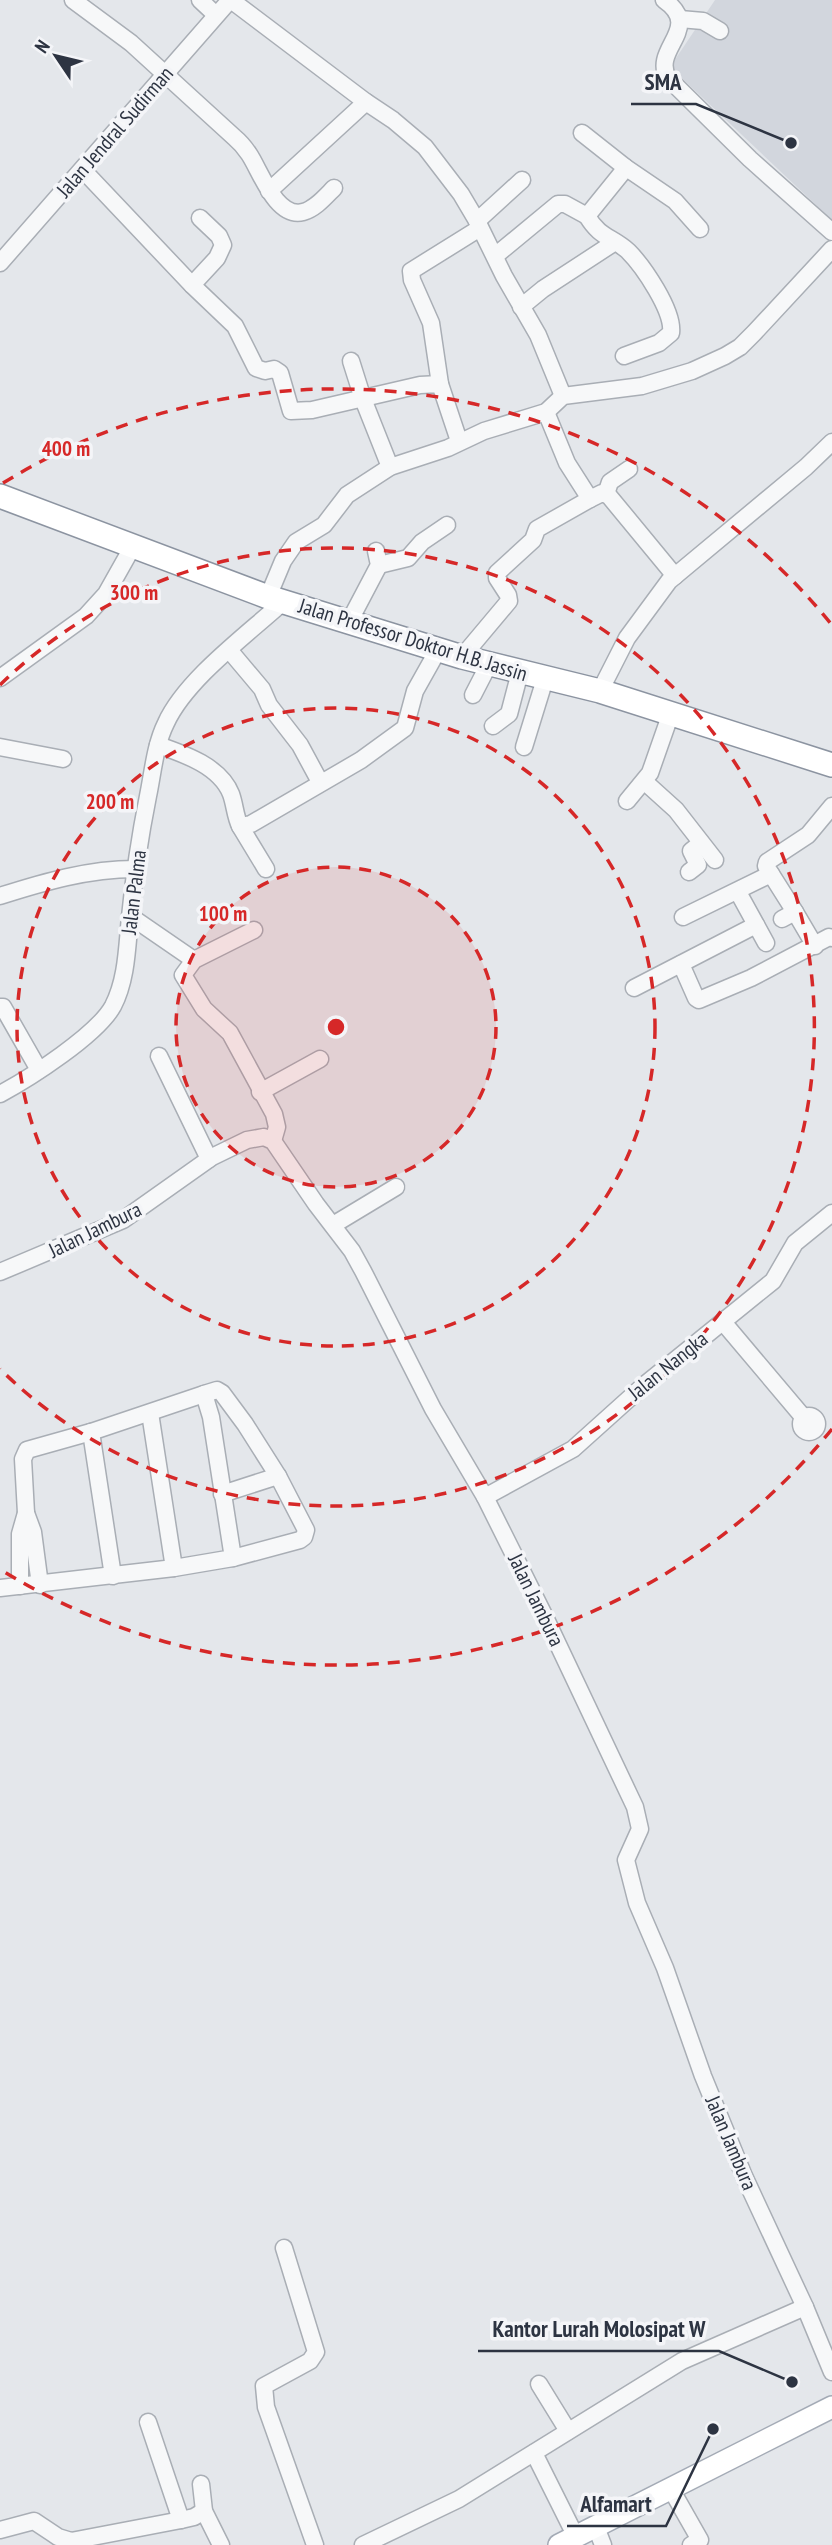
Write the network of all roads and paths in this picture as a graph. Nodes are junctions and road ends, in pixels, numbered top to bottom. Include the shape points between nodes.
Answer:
1 (73, 0) edge
2 (200, 0) edge
3 (230, 0) edge
4 (664, 0) edge
5 (216, 15) junction
6 (680, 19) junction
7 (720, 31) dead end
8 (166, 73) junction
9 (366, 102) junction
10 (582, 133) dead end
11 (625, 167) junction
12 (83, 170) junction
13 (522, 180) dead end
14 (334, 188) dead end
15 (269, 191) junction
16 (587, 216) junction
17 (200, 218) dead end
18 (479, 225) junction
19 (700, 229) dead end
20 (832, 232) edge
21 (615, 242) junction
22 (832, 249) edge
23 (495, 256) junction
24 (0, 263) edge
25 (192, 285) junction
26 (522, 307) junction
27 (624, 356) dead end
28 (351, 361) dead end
29 (440, 384) junction
30 (563, 396) junction
31 (363, 399) junction
32 (545, 412) junction
33 (459, 441) junction
34 (832, 442) edge
35 (390, 467) junction
36 (629, 469) dead end
37 (606, 494) junction
38 (0, 496) edge
39 (590, 499) junction
40 (447, 525) dead end
41 (133, 546) junction
42 (675, 576) junction
43 (276, 599) junction
44 (349, 622) junction
45 (438, 650) junction
46 (230, 651) junction
47 (462, 657) junction
48 (489, 664) junction
49 (520, 672) junction
50 (0, 678) edge
51 (545, 679) junction
52 (600, 691) junction
53 (473, 695) dead end
54 (671, 713) junction
55 (493, 726) dead end
56 (158, 746) junction
57 (0, 747) edge
58 (524, 747) dead end
59 (63, 759) dead end
60 (832, 765) edge
61 (320, 782) junction
62 (645, 782) junction
63 (627, 801) dead end
64 (832, 806) edge
65 (240, 826) junction
66 (701, 844) junction
67 (715, 860) dead end
68 (135, 869) junction
69 (266, 869) dead end
70 (689, 872) dead end
71 (771, 874) junction
72 (738, 892) junction
73 (0, 896) edge
74 (130, 916) junction
75 (683, 917) dead end
76 (756, 925) junction
77 (254, 930) dead end
78 (832, 938) edge
79 (766, 943) dead end
80 (814, 946) junction
81 (194, 960) junction
82 (681, 964) junction
83 (634, 988) dead end
84 (0, 1007) edge
85 (159, 1056) dead end
86 (320, 1059) dead end
87 (39, 1070) junction
88 (260, 1092) junction
89 (0, 1094) edge
90 (272, 1141) junction
91 (209, 1159) junction
92 (396, 1187) dead end
93 (832, 1213) edge
94 (332, 1225) junction
95 (0, 1272) edge
96 (723, 1322) junction
97 (204, 1394) junction
98 (150, 1413) junction
99 (804, 1418) dead end
100 (91, 1432) junction
101 (278, 1476) junction
102 (222, 1494) junction
103 (485, 1497) junction
104 (26, 1513) junction
105 (233, 1558) junction
106 (38, 1565) junction
107 (21, 1567) junction
108 (174, 1568) junction
109 (113, 1576) junction
110 (40, 1585) junction
111 (20, 1586) junction
112 (0, 1588) edge
113 (284, 2248) dead end
114 (805, 2306) junction
115 (832, 2372) edge
116 (539, 2384) dead end
117 (832, 2407) edge
118 (148, 2422) dead end
119 (568, 2431) junction
120 (534, 2453) junction
121 (201, 2484) dead end
122 (671, 2489) junction
123 (204, 2511) junction
124 (181, 2520) junction
125 (0, 2530) edge
126 (584, 2538) edge
127 (89, 2542) edge
128 (220, 2545) edge
129 (315, 2545) edge
130 (363, 2545) edge
131 (691, 2545) edge

1 - 8 street
2 - 5 street
3 - 5 street, Jalan Jendral Sudirman
3 - 9 street
4 - 6 street via 678,11
5 - 8 street, Jalan Jendral Sudirman
6 - 7 street via 703,21
6 - 20 street via 665,74
8 - 12 street, Jalan Jendral Sudirman
8 - 15 street via 241,144
9 - 15 street
9 - 18 street via 425,147
10 - 11 street
11 - 16 street
11 - 19 street via 675,201
12 - 24 street, Jalan Jendral Sudirman
12 - 25 street
13 - 18 street
14 - 15 street via 301,213 290,211
16 - 21 street via 595,230
16 - 23 street via 558,204
17 - 25 street via 223,245
18 - 23 street
18 - 29 street via 411,271 431,323
21 - 26 street
21 - 27 street via 645,273 672,328 659,343
22 - 30 street via 740,347 725,356 642,386
23 - 26 street
25 - 31 street via 235,326 256,368 280,373 292,412
26 - 30 street
28 - 31 street
29 - 31 street
29 - 33 street
30 - 32 street
31 - 35 street
32 - 33 street
32 - 39 street via 567,463
33 - 35 street
34 - 42 street
35 - 43 street via 347,495 324,525 296,542 283,561
36 - 37 street via 610,482
37 - 39 street
37 - 42 street
38 - 41 highway, Jalan Professor Doktor H.B. Jassin
39 - 47 street via 537,529 533,540 497,573 509,601
40 - 44 street via 408,558 378,558
41 - 43 highway, Jalan Professor Doktor H.B. Jassin
41 - 50 street via 106,594 86,616
42 - 52 street via 627,638
43 - 44 highway, Jalan Professor Doktor H.B. Jassin
43 - 46 street, Jalan Palma
44 - 45 highway, Jalan Professor Doktor H.B. Jassin
45 - 47 highway, Jalan Professor Doktor H.B. Jassin
45 - 61 street via 415,691 405,728
46 - 56 street, Jalan Palma via 184,694 166,722
46 - 61 street via 262,689
47 - 48 highway, Jalan Professor Doktor H.B. Jassin
48 - 49 highway, Jalan Professor Doktor H.B. Jassin
48 - 53 street
49 - 51 highway, Jalan Professor Doktor H.B. Jassin
49 - 55 street via 509,714
51 - 52 highway, Jalan Professor Doktor H.B. Jassin
51 - 58 street
52 - 54 highway, Jalan Professor Doktor H.B. Jassin
54 - 60 highway, Jalan Professor Doktor H.B. Jassin
54 - 62 street
56 - 65 street via 217,773 231,794
56 - 68 street, Jalan Palma
57 - 59 street
61 - 65 street via 268,815
62 - 63 street
62 - 66 street via 676,810
64 - 71 street via 808,835 767,862
65 - 69 street
66 - 67 street
66 - 70 street via 691,851 698,865
68 - 73 street via 74,874
68 - 74 street, Jalan Palma
71 - 72 street
71 - 80 street via 788,916
72 - 75 street
72 - 76 street
74 - 81 street
74 - 87 street, Jalan Palma via 126,957 113,1006 88,1033
76 - 79 street
76 - 82 street
77 - 81 street
78 - 80 street
80 - 82 street via 699,1000
81 - 88 street via 184,973 186,980 204,1009 230,1033
82 - 83 street
84 - 87 street
85 - 91 street
86 - 88 street
87 - 89 street, Jalan Palma
88 - 90 street via 276,1119 278,1128
90 - 91 street, Jalan Jambura via 264,1137 247,1140
90 - 94 street, Jalan Jambura
91 - 95 street, Jalan Jambura via 141,1210
92 - 94 street
93 - 96 street, Jalan Nangka via 795,1242 773,1281
94 - 103 street, Jalan Jambura via 358,1261 433,1409
96 - 99 street
96 - 103 street, Jalan Nangka via 573,1449
97 - 98 street
97 - 101 street via 222,1393
97 - 102 street
98 - 100 street
98 - 108 street
100 - 104 street via 27,1450 23,1458
100 - 109 street
101 - 102 street
101 - 105 street via 306,1525 306,1533 300,1540
102 - 105 street
103 - 114 street, Jalan Jambura via 635,1807 640,1829 626,1864 637,1903 734,2151
104 - 106 street
104 - 107 street via 20,1534
105 - 108 street
106 - 107 street
106 - 110 street
107 - 111 street
108 - 109 street
109 - 110 street
110 - 111 street
111 - 112 street
113 - 129 street via 316,2352 310,2361 264,2386 266,2407
114 - 115 street, Jalan Jambura
114 - 119 street via 682,2361
116 - 119 street
117 - 122 main road
118 - 124 street
119 - 120 street
120 - 126 street
120 - 130 street via 459,2499
121 - 123 street
122 - 126 main road
122 - 131 street via 700,2540
123 - 124 street
123 - 128 street
124 - 127 street
125 - 127 street via 34,2521 64,2540

